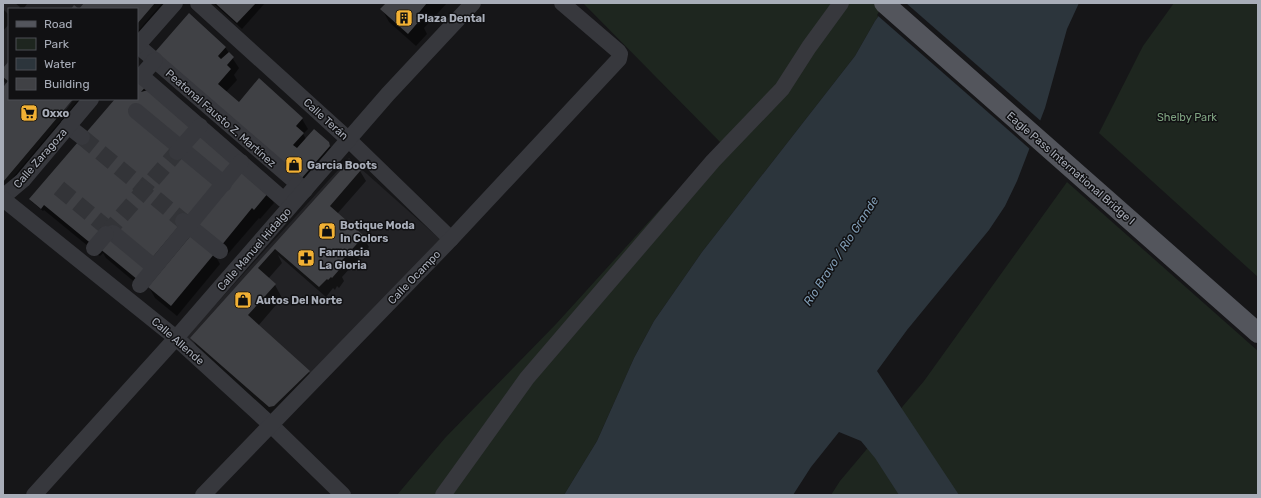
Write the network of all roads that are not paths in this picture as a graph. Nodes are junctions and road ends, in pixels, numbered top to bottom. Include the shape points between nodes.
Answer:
1 (175, 3) edge
2 (198, 3) edge
3 (473, 3) edge
4 (562, 3) edge
5 (841, 3) edge
6 (884, 3) edge
7 (138, 44) edge
8 (138, 46) edge
9 (154, 60) junction
10 (90, 100) edge
11 (136, 111) dead end
12 (68, 126) junction
13 (200, 126) junction
14 (82, 138) tunnel mouth
15 (349, 140) junction
16 (179, 150) junction
17 (241, 162) junction
18 (224, 184) junction
19 (302, 187) junction
20 (3, 198) edge
21 (186, 223) junction
22 (451, 239) junction
23 (94, 248) dead end
24 (220, 251) dead end
25 (154, 267) junction
26 (140, 285) dead end
27 (1258, 332) edge
28 (176, 338) junction
29 (271, 425) junction
30 (34, 495) edge
31 (204, 495) edge
32 (343, 495) edge
33 (443, 495) edge

1 - 7 street
2 - 15 street, Calle Terán
3 - 15 street, Calle Manuel Hidalgo
4 - 22 street, Calle Ocampo via 618,51 619,59
5 - 33 street via 782,89 713,161 527,378
6 - 27 main road, Eagle Pass International Bridge I
8 - 9 street, Peatonal Fausto Z. Martínez
9 - 13 street via 141,76
9 - 19 street, Peatonal Fausto Z. Martínez
10 - 12 street, Calle Zaragoza
11 - 16 street
12 - 14 street
12 - 20 street, Calle Zaragoza via 23,180
13 - 16 street
13 - 17 street
15 - 19 street, Calle Manuel Hidalgo
15 - 22 street, Calle Terán
16 - 18 street
17 - 18 street
17 - 19 street via 284,200
18 - 21 street
19 - 28 street, Calle Manuel Hidalgo
20 - 28 street, Calle Allende
21 - 24 street
21 - 25 street
22 - 29 street, Calle Ocampo
23 - 25 street via 110,234
25 - 26 street
28 - 29 street, Calle Allende
28 - 30 street, Calle Manuel Hidalgo
29 - 31 street, Calle Ocampo
29 - 32 street, Calle Allende

